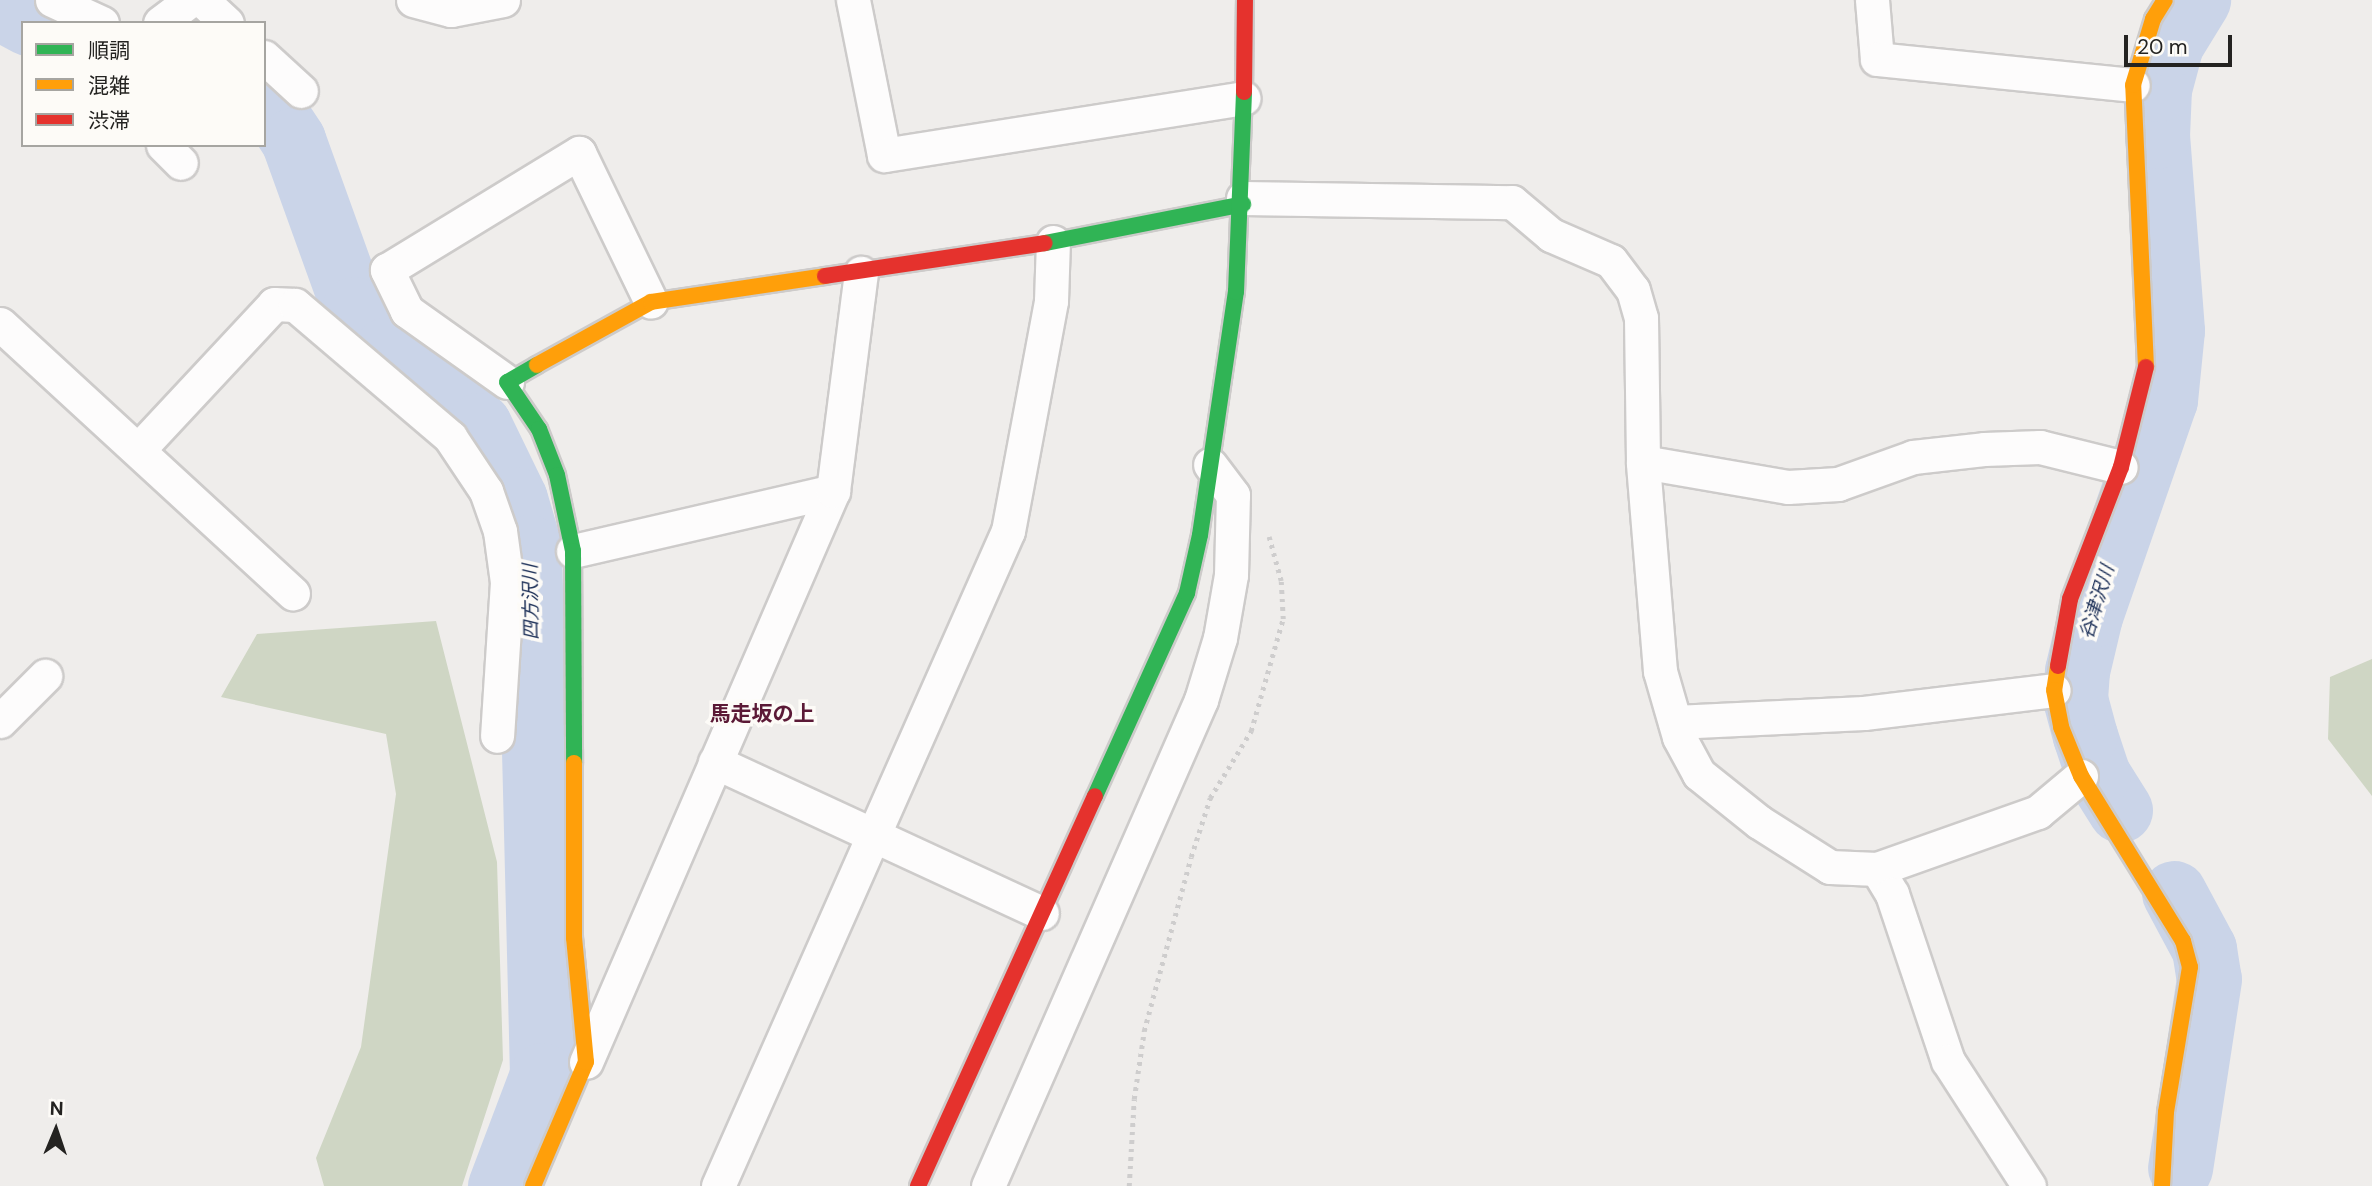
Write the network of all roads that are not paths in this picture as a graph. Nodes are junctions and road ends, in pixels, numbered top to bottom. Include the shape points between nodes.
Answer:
1 (52, 0) edge
2 (190, 0) edge
3 (202, 0) edge
4 (413, 0) edge
5 (503, 0) edge
6 (853, 0) edge
7 (1245, 0) edge
8 (1872, 0) edge
9 (2165, 0) edge
10 (98, 21) edge
11 (163, 21) edge
12 (225, 21) edge
13 (266, 59) edge
14 (2133, 85) junction
15 (302, 91) dead end
16 (1244, 98) junction
17 (1243, 201) junction
18 (1053, 242) junction
19 (861, 273) junction
20 (651, 302) junction
21 (0, 324) edge
22 (507, 383) junction
23 (139, 449) junction
24 (1643, 462) junction
25 (1210, 465) junction
26 (2121, 467) junction
27 (833, 491) junction
28 (573, 551) junction
29 (293, 593) dead end
30 (45, 676) dead end
31 (2054, 690) junction
32 (0, 721) edge
33 (1675, 722) junction
34 (497, 736) dead end
35 (715, 762) junction
36 (2081, 776) junction
37 (874, 833) junction
38 (1877, 869) junction
39 (1042, 913) junction
40 (586, 1062) junction
41 (533, 1186) edge
42 (718, 1186) edge
43 (918, 1186) edge
44 (988, 1186) edge
45 (2029, 1186) edge
46 (2162, 1186) edge

1 - 10 street
2 - 11 street
3 - 12 street
4 - 5 street via 451,10
6 - 16 street via 884,155
7 - 16 street
8 - 14 street via 1877,60
9 - 14 street via 2153,19
13 - 15 street
14 - 26 street via 2147,357
16 - 17 street
17 - 18 street
17 - 24 street via 1512,202 1551,235 1612,261 1633,290 1641,318
17 - 25 street via 1236,292
18 - 19 street
18 - 37 street via 1051,301 1008,531
19 - 20 street
19 - 27 street
20 - 22 street
20 - 22 street via 579,153 387,270 407,311
21 - 23 street
22 - 28 street via 539,429 557,475
23 - 29 street
23 - 34 street via 274,304 295,305 450,437 486,491 500,531 507,582
24 - 26 street via 1788,487 1838,484 1913,457 1984,449 2040,447
24 - 33 street via 1660,671
25 - 39 street via 1186,593
25 - 44 street via 1233,495 1232,549 1220,638 1205,688
26 - 31 street via 2070,599
27 - 28 street
27 - 35 street
28 - 40 street via 574,938
30 - 32 street
31 - 33 street via 1864,713
31 - 36 street via 2061,727
33 - 38 street via 1699,775 1759,822 1830,867
35 - 37 street
35 - 40 street
36 - 38 street via 2038,812
36 - 46 street via 2183,941 2190,967 2166,1112
37 - 39 street
37 - 42 street
38 - 45 street via 1892,894 1948,1061
39 - 43 street
40 - 41 street

